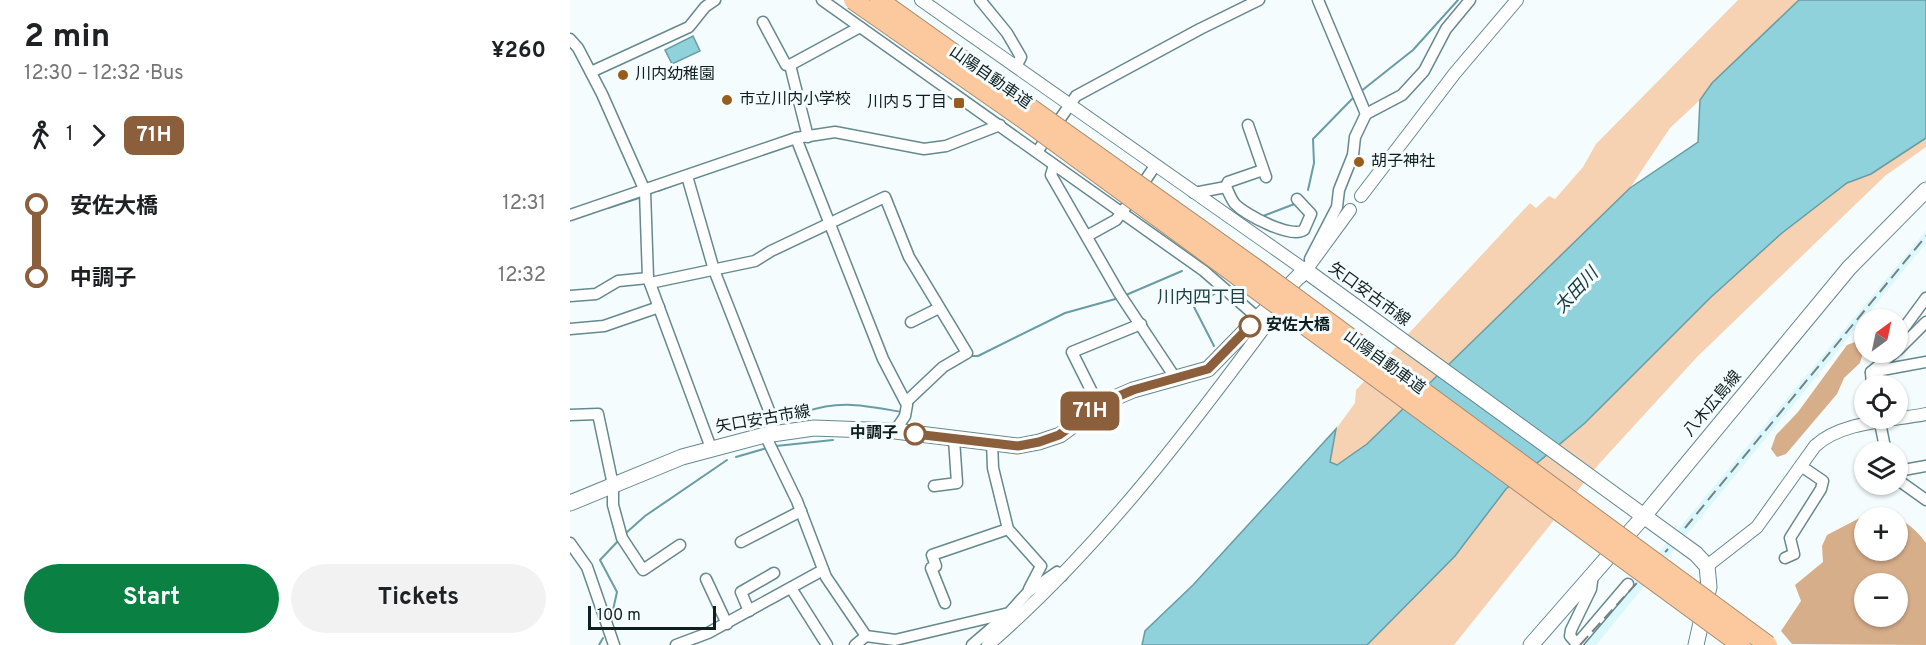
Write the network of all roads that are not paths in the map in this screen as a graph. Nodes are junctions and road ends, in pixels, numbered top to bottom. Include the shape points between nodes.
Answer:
1 (715, 0) edge
2 (822, 0) edge
3 (853, 0) edge
4 (879, 0) edge
5 (886, 0) edge
6 (922, 0) edge
7 (1259, 0) edge
8 (1318, 0) edge
9 (1517, 0) edge
10 (983, 1) edge
11 (1470, 2) edge
12 (763, 22) dead end
13 (862, 28) junction
14 (570, 39) edge
15 (790, 65) junction
16 (1016, 67) junction
17 (591, 72) junction
18 (1070, 105) junction
19 (1366, 114) junction
20 (1000, 125) junction
21 (1251, 127) dead end
22 (808, 137) junction
23 (796, 138) junction
24 (1037, 152) junction
25 (1054, 165) junction
26 (1155, 166) junction
27 (687, 176) junction
28 (1226, 187) junction
29 (1926, 190) edge
30 (645, 191) junction
31 (1194, 194) junction
32 (1361, 196) joint
33 (1297, 199) dead end
34 (1350, 210) joint
35 (1122, 213) junction
36 (570, 215) edge
37 (829, 225) junction
38 (1087, 236) junction
39 (714, 270) junction
40 (1309, 273) junction
41 (649, 280) junction
42 (570, 296) edge
43 (1926, 297) edge
44 (659, 307) junction
45 (939, 308) junction
46 (1258, 318) junction
47 (911, 322) dead end
48 (1908, 322) edge
49 (1926, 322) edge
50 (1141, 324) junction
51 (570, 329) edge
52 (1908, 340) edge
53 (1926, 362) edge
54 (1877, 363) edge
55 (1882, 363) edge
56 (1904, 363) edge
57 (1907, 366) junction
58 (1871, 372) junction
59 (1871, 375) edge
60 (1176, 379) junction
61 (906, 402) junction
62 (1099, 406) junction
63 (1926, 414) edge
64 (570, 415) edge
65 (1908, 417) edge
66 (1854, 428) edge
67 (896, 431) junction
68 (768, 435) junction
69 (954, 439) junction
70 (992, 442) junction
71 (711, 448) junction
72 (1801, 466) junction
73 (1926, 466) edge
74 (1908, 469) edge
75 (613, 485) junction
76 (934, 486) dead end
77 (1908, 487) edge
78 (1926, 500) edge
79 (570, 503) edge
80 (801, 511) junction
81 (1638, 514) junction
82 (1008, 530) junction
83 (741, 542) dead end
84 (570, 543) edge
85 (680, 545) dead end
86 (1785, 558) dead end
87 (1707, 566) junction
88 (823, 570) junction
89 (774, 573) dead end
90 (1593, 574) junction
91 (1062, 576) junction
92 (706, 579) dead end
93 (1628, 584) dead end
94 (791, 588) junction
95 (1028, 592) junction
96 (945, 603) dead end
97 (749, 612) junction
98 (1009, 613) junction
99 (727, 624) junction
100 (865, 640) edge
101 (896, 640) junction
102 (877, 644) edge
103 (1699, 644) edge
104 (615, 645) edge
105 (676, 645) edge
106 (827, 645) edge
107 (855, 645) edge
108 (972, 645) edge
109 (988, 645) edge
110 (1531, 645) edge
111 (1577, 645) edge
112 (1741, 645) edge
113 (1768, 645) edge

1 - 17 street via 689,27
2 - 13 street
3 - 112 highway, 山陽自動車道, bridge via 1032,125
4 - 113 highway, 山陽自動車道, bridge via 1232,251
5 - 13 street
6 - 16 street
7 - 18 street via 1085,91
8 - 19 street
9 - 32 street via 1455,73
10 - 16 street via 1021,57
11 - 19 street via 1446,29 1424,71 1402,95
12 - 15 street via 786,65
13 - 15 street
13 - 20 street
14 - 17 street
15 - 22 street
16 - 18 street
17 - 30 street
18 - 24 street
18 - 26 street
19 - 40 street via 1354,137 1353,155 1337,207
20 - 22 street via 946,146 924,149 835,132
20 - 24 street
21 - 28 street via 1260,146 1264,174 1228,182
22 - 23 street
23 - 27 street
23 - 37 street
24 - 25 street
25 - 35 street
25 - 38 street via 1051,175
26 - 31 street
26 - 35 street
27 - 30 street
27 - 39 street
28 - 31 street
28 - 33 street via 1233,202 1246,213 1292,233 1304,230 1311,214
29 - 81 main road, 八木広島線 via 1849,268
30 - 36 street
30 - 41 street
31 - 40 street
32 - 34 street
34 - 40 street
35 - 38 street
35 - 46 street via 1220,284
37 - 39 street via 755,261
37 - 45 street via 885,197 909,257
37 - 61 street via 883,359
38 - 50 street
39 - 41 street
39 - 68 street via 772,418
40 - 46 main road, 矢口安古市線
40 - 81 main road, 矢口安古市線
40 - 91 street via 1202,413
41 - 42 street via 618,281 596,294
41 - 44 street
43 - 48 street
44 - 51 street via 604,326
44 - 71 street
45 - 47 street
45 - 61 street via 967,353 943,367
46 - 60 main road, 矢口安古市線 via 1208,369
49 - 52 street
50 - 60 street
50 - 62 street via 1072,352
53 - 57 street
54 - 58 street
55 - 58 street
56 - 57 street
57 - 58 street
58 - 59 street
60 - 62 main road, 矢口安古市線 via 1133,390
61 - 67 street
62 - 70 main road, 矢口安古市線 via 1059,435 1039,442 1018,446
63 - 65 street
64 - 75 street via 598,414
66 - 72 street via 1826,436
67 - 68 main road, 矢口安古市線 via 814,428
67 - 69 main road, 矢口安古市線
68 - 71 main road, 矢口安古市線
68 - 80 street
69 - 70 main road, 矢口安古市線
69 - 76 street via 957,483
70 - 82 street via 993,468
71 - 75 main road, 矢口安古市線
72 - 86 street via 1823,481 1790,538 1794,554
72 - 87 street via 1757,527
73 - 74 street
75 - 79 main road, 矢口安古市線
75 - 85 street via 622,538 643,570
77 - 78 street
80 - 83 street
80 - 88 street
81 - 87 main road, 矢口安古市線
81 - 90 main road, 八木広島線
82 - 95 street via 1041,566
82 - 96 street via 932,555 936,566 931,568
84 - 104 street via 587,567
87 - 103 main road via 1708,587
88 - 94 street
88 - 100 street
89 - 97 street via 741,592
90 - 110 main road, 八木広島線
90 - 111 street via 1592,589 1571,630 1570,636
91 - 95 street via 1057,572
91 - 109 street
92 - 99 street
93 - 111 street
94 - 97 street
94 - 106 street
95 - 98 street
97 - 99 street
98 - 101 street
98 - 108 street
99 - 105 street
100 - 101 street
100 - 102 street
100 - 107 street
101 - 102 street

